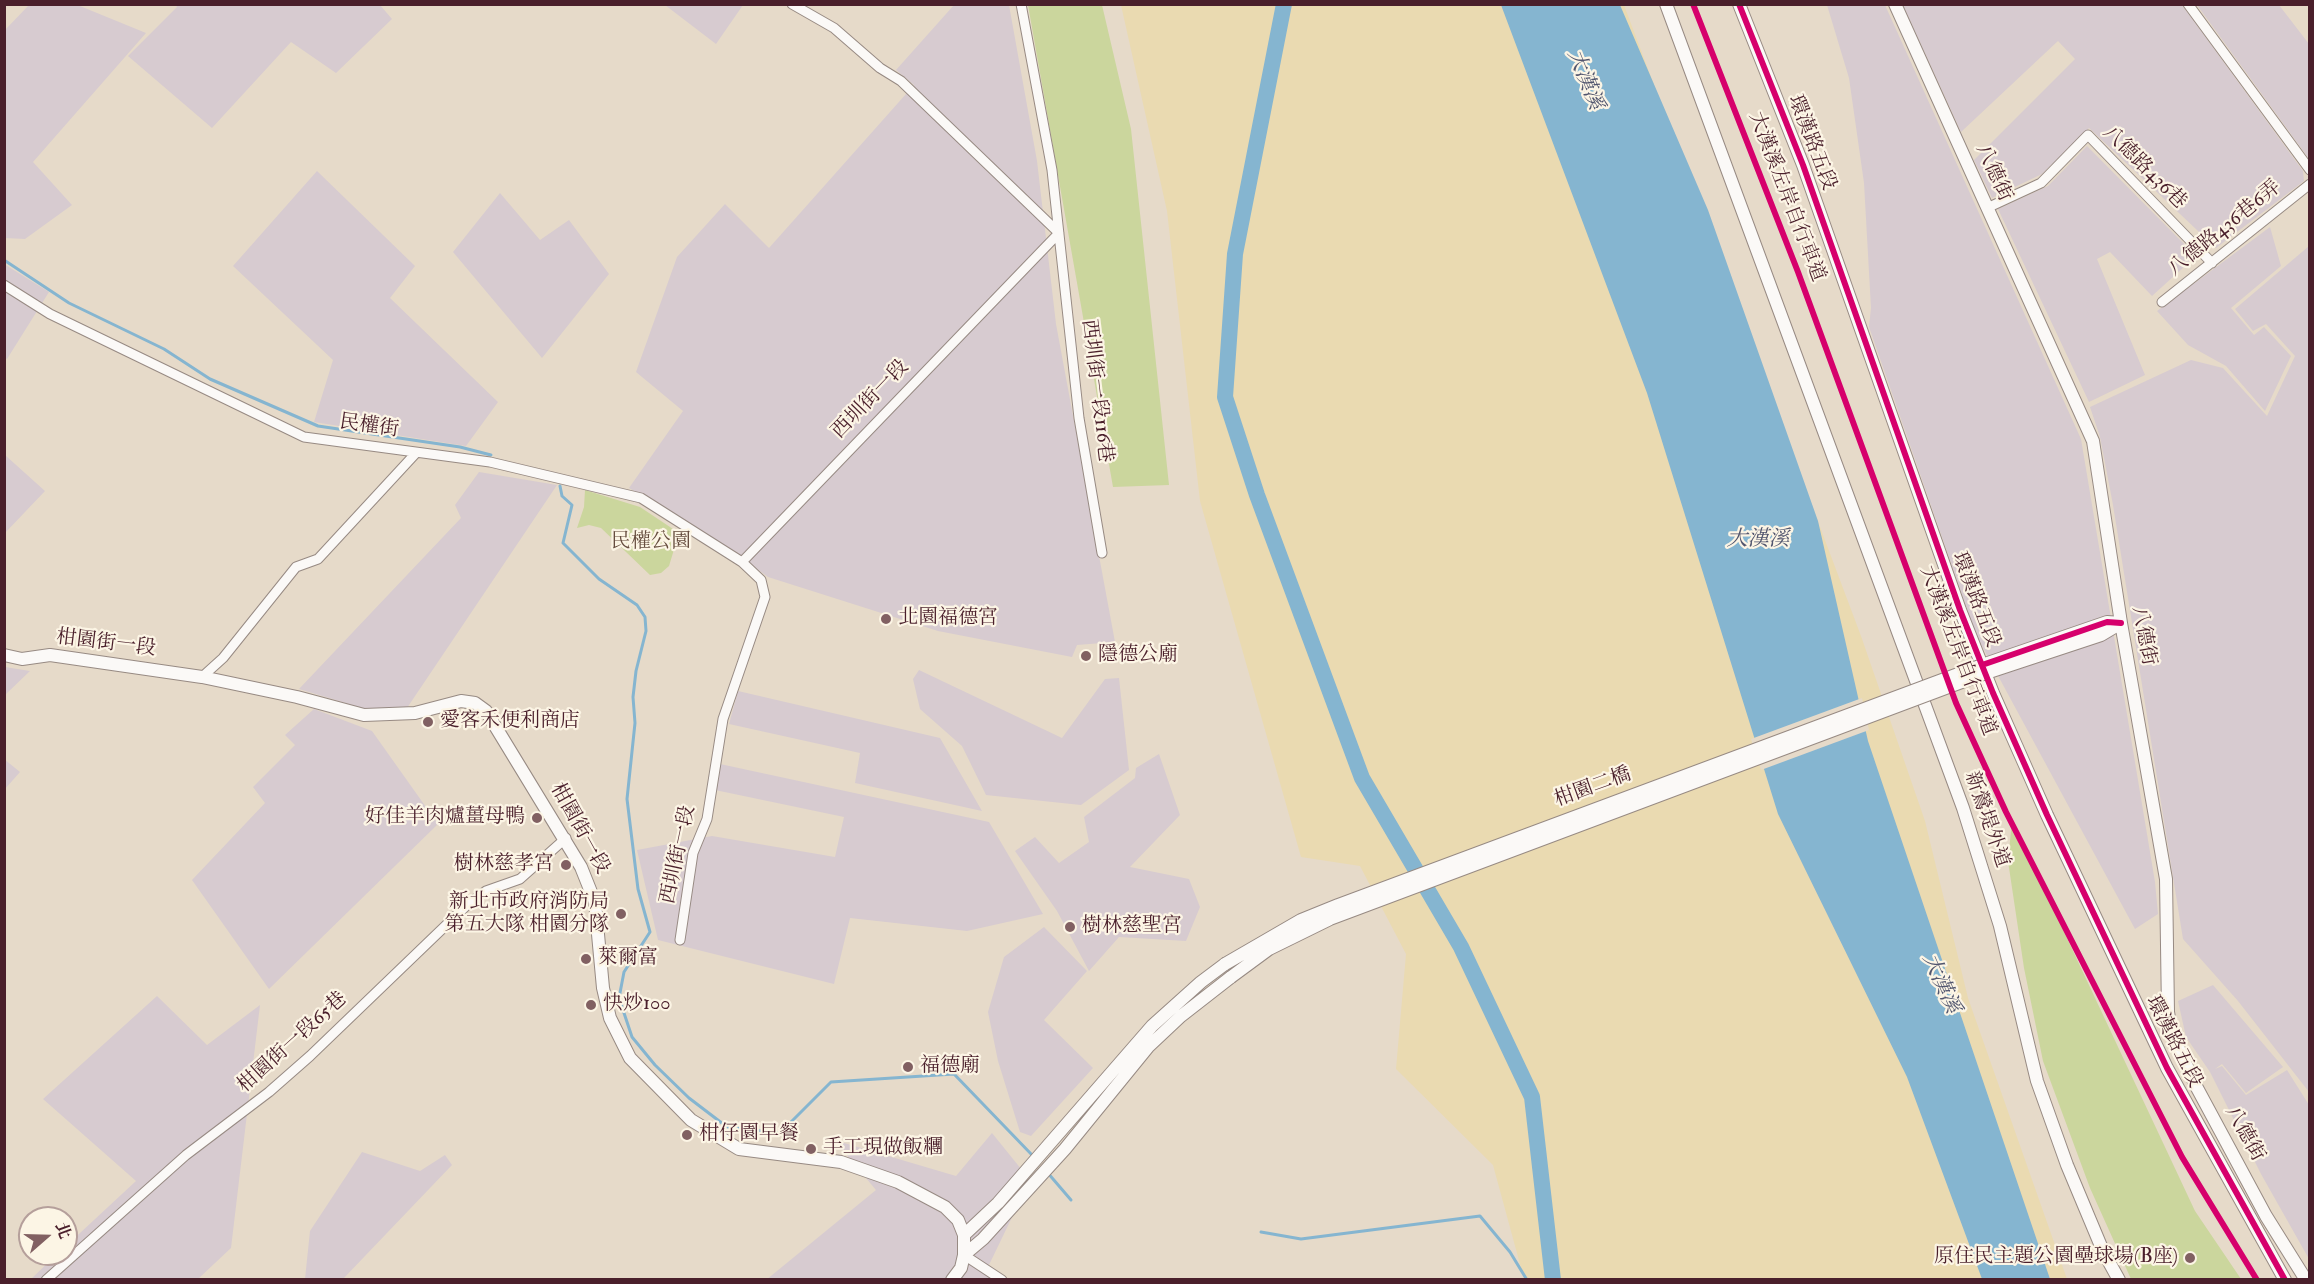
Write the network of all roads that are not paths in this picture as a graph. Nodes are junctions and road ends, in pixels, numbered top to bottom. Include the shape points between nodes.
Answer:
1 (792, 4) edge
2 (1021, 4) edge
3 (1665, 4) edge
4 (1739, 4) edge
5 (1895, 4) edge
6 (2188, 4) edge
7 (2310, 170) edge
8 (2310, 184) edge
9 (1987, 208) junction
10 (1059, 233) junction
11 (2212, 263) junction
12 (4, 285) edge
13 (2162, 302) dead end
14 (416, 453) junction
15 (1102, 553) dead end
16 (742, 562) junction
17 (2121, 623) junction
18 (4, 655) edge
19 (1984, 669) junction
20 (202, 677) junction
21 (566, 838) junction
22 (680, 940) dead end
23 (964, 1235) junction
24 (964, 1255) junction
25 (46, 1280) edge
26 (952, 1280) edge
27 (1002, 1280) edge
28 (2119, 1280) edge
29 (2285, 1280) edge
30 (2306, 1280) edge

1 - 10 street via 834,28 901,81
2 - 10 street, 西圳街一段116巷 via 1052,170
3 - 28 street, 新鶯堤外道 via 1963,808 2000,926 2037,1082 2103,1251
4 - 19 street, 環漢路五段 via 1803,165
5 - 9 street, 八德街
6 - 7 street
8 - 11 street, 八德路436巷6弄
9 - 11 street, 八德路436巷 via 2041,183 2088,135
9 - 17 street, 八德街 via 2093,441
10 - 15 street, 西圳街一段116巷 via 1079,418
10 - 16 street, 西圳街一段
11 - 13 street, 八德路436巷6弄
12 - 14 street, 民權街 via 50,314 304,437
14 - 16 street, 民權街 via 490,462 642,498
14 - 20 street via 318,558 296,567 223,658
16 - 22 street, 西圳街一段 via 761,580 765,597 723,719 706,819 693,853
17 - 19 street via 2108,622
17 - 30 street, 八德街 via 2166,879 2168,1012 2172,1034 2266,1216
18 - 20 street, 柑園街一段 via 22,659 50,655
19 - 23 street, 柑園二橋, bridge via 1301,920 1225,964 1152,1026 1005,1195
19 - 24 street, 柑園二橋, bridge via 1330,919 1269,949 1181,1016 1148,1047 1065,1149
19 - 29 street, 環漢路五段 via 2047,815 2167,1068
20 - 21 street, 柑園街一段 via 364,715 406,714 461,701 475,703 486,711
21 - 23 street, 柑園街一段 via 595,902 603,988 610,1018 630,1058 662,1092 691,1120 739,1149 841,1162 898,1182 945,1207 958,1220
21 - 25 street, 柑園街一段65巷 via 520,879 486,891 466,906 310,1056 186,1155
23 - 24 street
24 - 26 street
24 - 27 street

